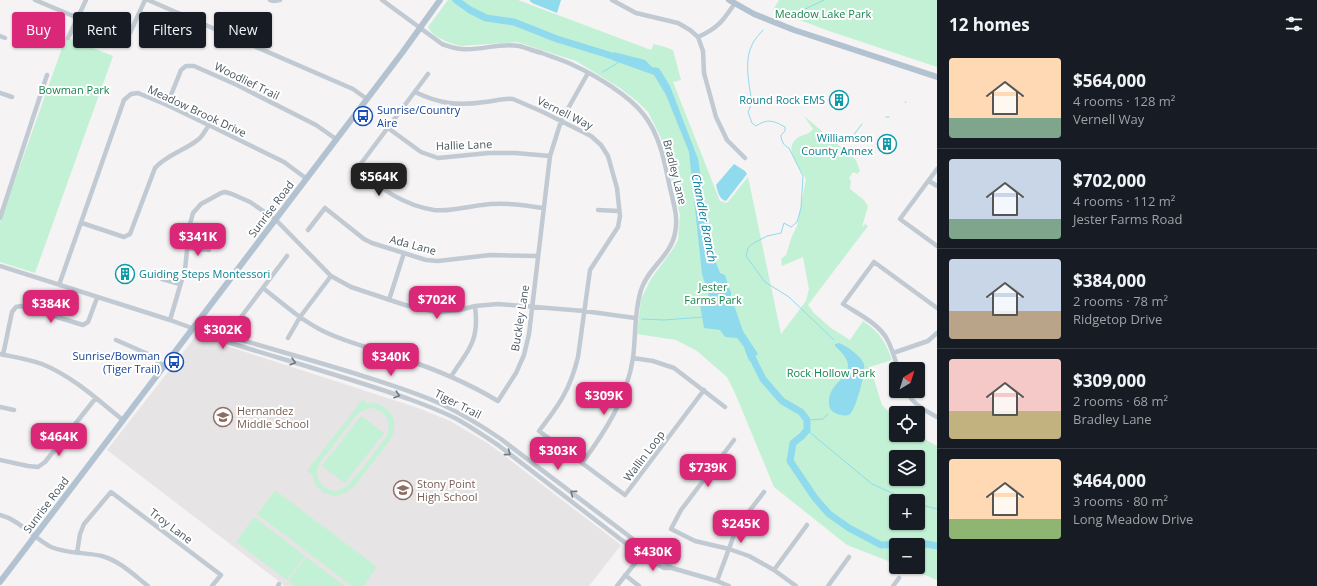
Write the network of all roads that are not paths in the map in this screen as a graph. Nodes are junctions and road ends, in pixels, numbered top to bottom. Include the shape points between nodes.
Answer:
1 (36, 0) edge
2 (86, 0) edge
3 (145, 0) edge
4 (148, 0) edge
5 (270, 0) edge
6 (280, 0) edge
7 (382, 0) edge
8 (440, 0) edge
9 (612, 0) edge
10 (732, 2) edge
11 (81, 12) edge
12 (73, 16) edge
13 (73, 28) edge
14 (420, 28) junction
15 (131, 31) edge
16 (0, 36) edge
17 (698, 37) junction
18 (5, 38) dead end
19 (68, 38) dead end
20 (588, 73) junction
21 (428, 74) dead end
22 (47, 75) dead end
23 (937, 77) edge
24 (415, 92) junction
25 (0, 93) edge
26 (12, 98) dead end
27 (368, 99) junction
28 (167, 105) junction
29 (561, 121) junction
30 (209, 125) junction
31 (388, 128) junction
32 (336, 139) junction
33 (550, 156) junction
34 (745, 158) dead end
35 (937, 170) edge
36 (306, 179) junction
37 (929, 180) junction
38 (937, 186) edge
39 (543, 208) junction
40 (598, 210) dead end
41 (619, 211) junction
42 (0, 218) edge
43 (275, 219) junction
44 (82, 223) junction
45 (308, 230) dead end
46 (937, 246) edge
47 (188, 248) junction
48 (208, 250) dead end
49 (404, 253) junction
50 (287, 256) dead end
51 (537, 256) junction
52 (0, 266) edge
53 (331, 276) junction
54 (162, 279) dead end
55 (180, 284) junction
56 (59, 285) junction
57 (263, 288) junction
58 (97, 298) junction
59 (389, 300) junction
60 (475, 306) junction
61 (532, 307) junction
62 (937, 308) edge
63 (584, 311) junction
64 (300, 317) junction
65 (635, 318) junction
66 (170, 320) junction
67 (238, 321) dead end
68 (193, 328) junction
69 (200, 331) junction
70 (937, 333) edge
71 (288, 338) dead end
72 (116, 340) dead end
73 (893, 353) junction
74 (2, 354) edge
75 (633, 358) junction
76 (896, 362) edge
77 (164, 366) junction
78 (451, 376) junction
79 (704, 390) junction
80 (95, 398) junction
81 (910, 398) edge
82 (725, 406) dead end
83 (0, 407) edge
84 (14, 410) dead end
85 (937, 417) edge
86 (123, 420) junction
87 (734, 440) dead end
88 (0, 460) edge
89 (582, 463) junction
90 (764, 492) dead end
91 (0, 514) edge
92 (807, 525) dead end
93 (34, 536) junction
94 (646, 549) junction
95 (729, 549) junction
96 (77, 554) junction
97 (641, 555) junction
98 (849, 556) dead end
99 (672, 568) junction
100 (774, 570) junction
101 (625, 576) junction
102 (1, 578) edge
103 (899, 578) dead end
104 (717, 581) junction
105 (148, 586) edge
106 (212, 586) edge
107 (617, 586) edge
108 (639, 586) edge
109 (729, 586) edge
110 (796, 586) edge
111 (828, 586) edge
112 (893, 586) edge

1 - 12 street
2 - 11 street
3 - 15 street
4 - 27 street via 353,89
5 - 6 street
7 - 14 street, Bradley Lane
8 - 14 main road, Sunrise Road
9 - 17 street via 636,13 678,23
10 - 17 street via 723,21 708,33
10 - 23 main road via 794,30
13 - 19 street
14 - 20 street, Bradley Lane via 442,44 456,49 520,46 566,62
14 - 27 main road, Sunrise Road
16 - 18 street
17 - 34 street via 703,51 704,73 716,117 727,140
20 - 29 street, Buckley Lane
20 - 65 street, Bradley Lane via 629,100 648,120 658,139 676,210 675,234 671,245 642,287
21 - 24 street
22 - 42 street
24 - 29 street, Vernell Way via 441,102 456,104 513,99
24 - 31 street
25 - 26 street
27 - 32 main road, Sunrise Road
28 - 30 street, Meadow Brook Drive
28 - 32 street, Woodlief Trail via 181,70 186,66 194,66 237,84 316,125
28 - 44 street, Meadow Brook Drive via 138,94 131,94 126,98
29 - 33 street, Buckley Lane
29 - 41 street, Vernell Way via 587,133 604,151 615,182
30 - 36 street, Meadow Brook Drive via 284,162
30 - 44 street via 197,141 162,161 155,168 130,234 124,237
31 - 33 street, Hallie Lane via 421,152 438,158 490,153
31 - 39 street via 356,169 393,196 434,210 509,204
32 - 36 main road, Sunrise Road
33 - 39 street, Buckley Lane
35 - 37 street
36 - 43 main road, Sunrise Road
37 - 38 street
37 - 46 street via 900,219
39 - 51 street, Buckley Lane
40 - 41 street
41 - 63 street, Vernell Way via 616,232 590,270
43 - 47 street via 250,202 232,194 221,193 194,211
43 - 53 street
43 - 68 main road, Sunrise Road
44 - 56 street, Meadow Brook Drive
45 - 49 street, Ada Lane via 325,208 364,239
47 - 48 street
47 - 55 street
49 - 51 street, Ada Lane via 438,261 490,255
49 - 59 street
50 - 57 street
51 - 61 street, Buckley Lane
52 - 56 street, Tiger Trail
53 - 59 street via 351,287
53 - 64 street
54 - 55 street
55 - 66 street
56 - 58 street, Tiger Trail
57 - 64 street, Buckley Lane
57 - 67 street
58 - 66 street, Tiger Trail
58 - 74 street via 88,322 83,325 21,306 16,307 12,312
59 - 60 street via 436,312
60 - 61 street via 498,304
60 - 78 street via 475,334
61 - 63 street
61 - 78 street, Buckley Lane via 524,355 498,401
62 - 73 street via 874,262 843,304 880,330
63 - 65 street
63 - 89 street, Wallin Loop via 575,371 560,404 539,431
64 - 71 street
64 - 78 street, Buckley Lane via 336,337
65 - 75 street, Bradley Lane
66 - 68 street, Tiger Trail
68 - 69 street, Tiger Trail
68 - 77 main road, Sunrise Road
94 -> 69 street, Tiger Trail via 501,439 442,404 320,362 206,329
69 -> 97 street, Tiger Trail via 217,339 414,401 455,418 498,446
70 - 73 street via 928,341
72 - 77 street via 148,354
73 - 76 street
74 - 80 street via 42,364 77,384
75 - 79 street via 674,368
75 - 89 street, Bradley Lane via 624,391 614,414
77 - 86 main road, Sunrise Road
79 - 82 street
79 - 89 street, Wallin Loop via 626,495
80 - 86 street
80 - 88 street via 45,462 38,466 28,466
81 - 85 street
83 - 84 street
86 - 93 main road, Sunrise Road
87 - 95 street via 681,510 671,529 696,541
90 - 95 street via 737,527
91 - 93 street
92 - 100 street
93 - 96 street via 52,547
93 - 102 main road, Sunrise Road
94 - 97 street
94 - 99 street, Tiger Trail
95 - 100 street via 749,556
95 - 104 street
96 - 105 street via 102,556 111,560
96 - 106 street, Troy Lane via 84,524 110,492 221,575
97 - 99 street, Tiger Trail via 664,568
97 - 101 street
98 - 111 street
99 - 104 street, Tiger Trail
100 - 110 street
101 - 107 street
101 - 108 street
103 - 112 street
104 - 109 street, Tiger Trail

